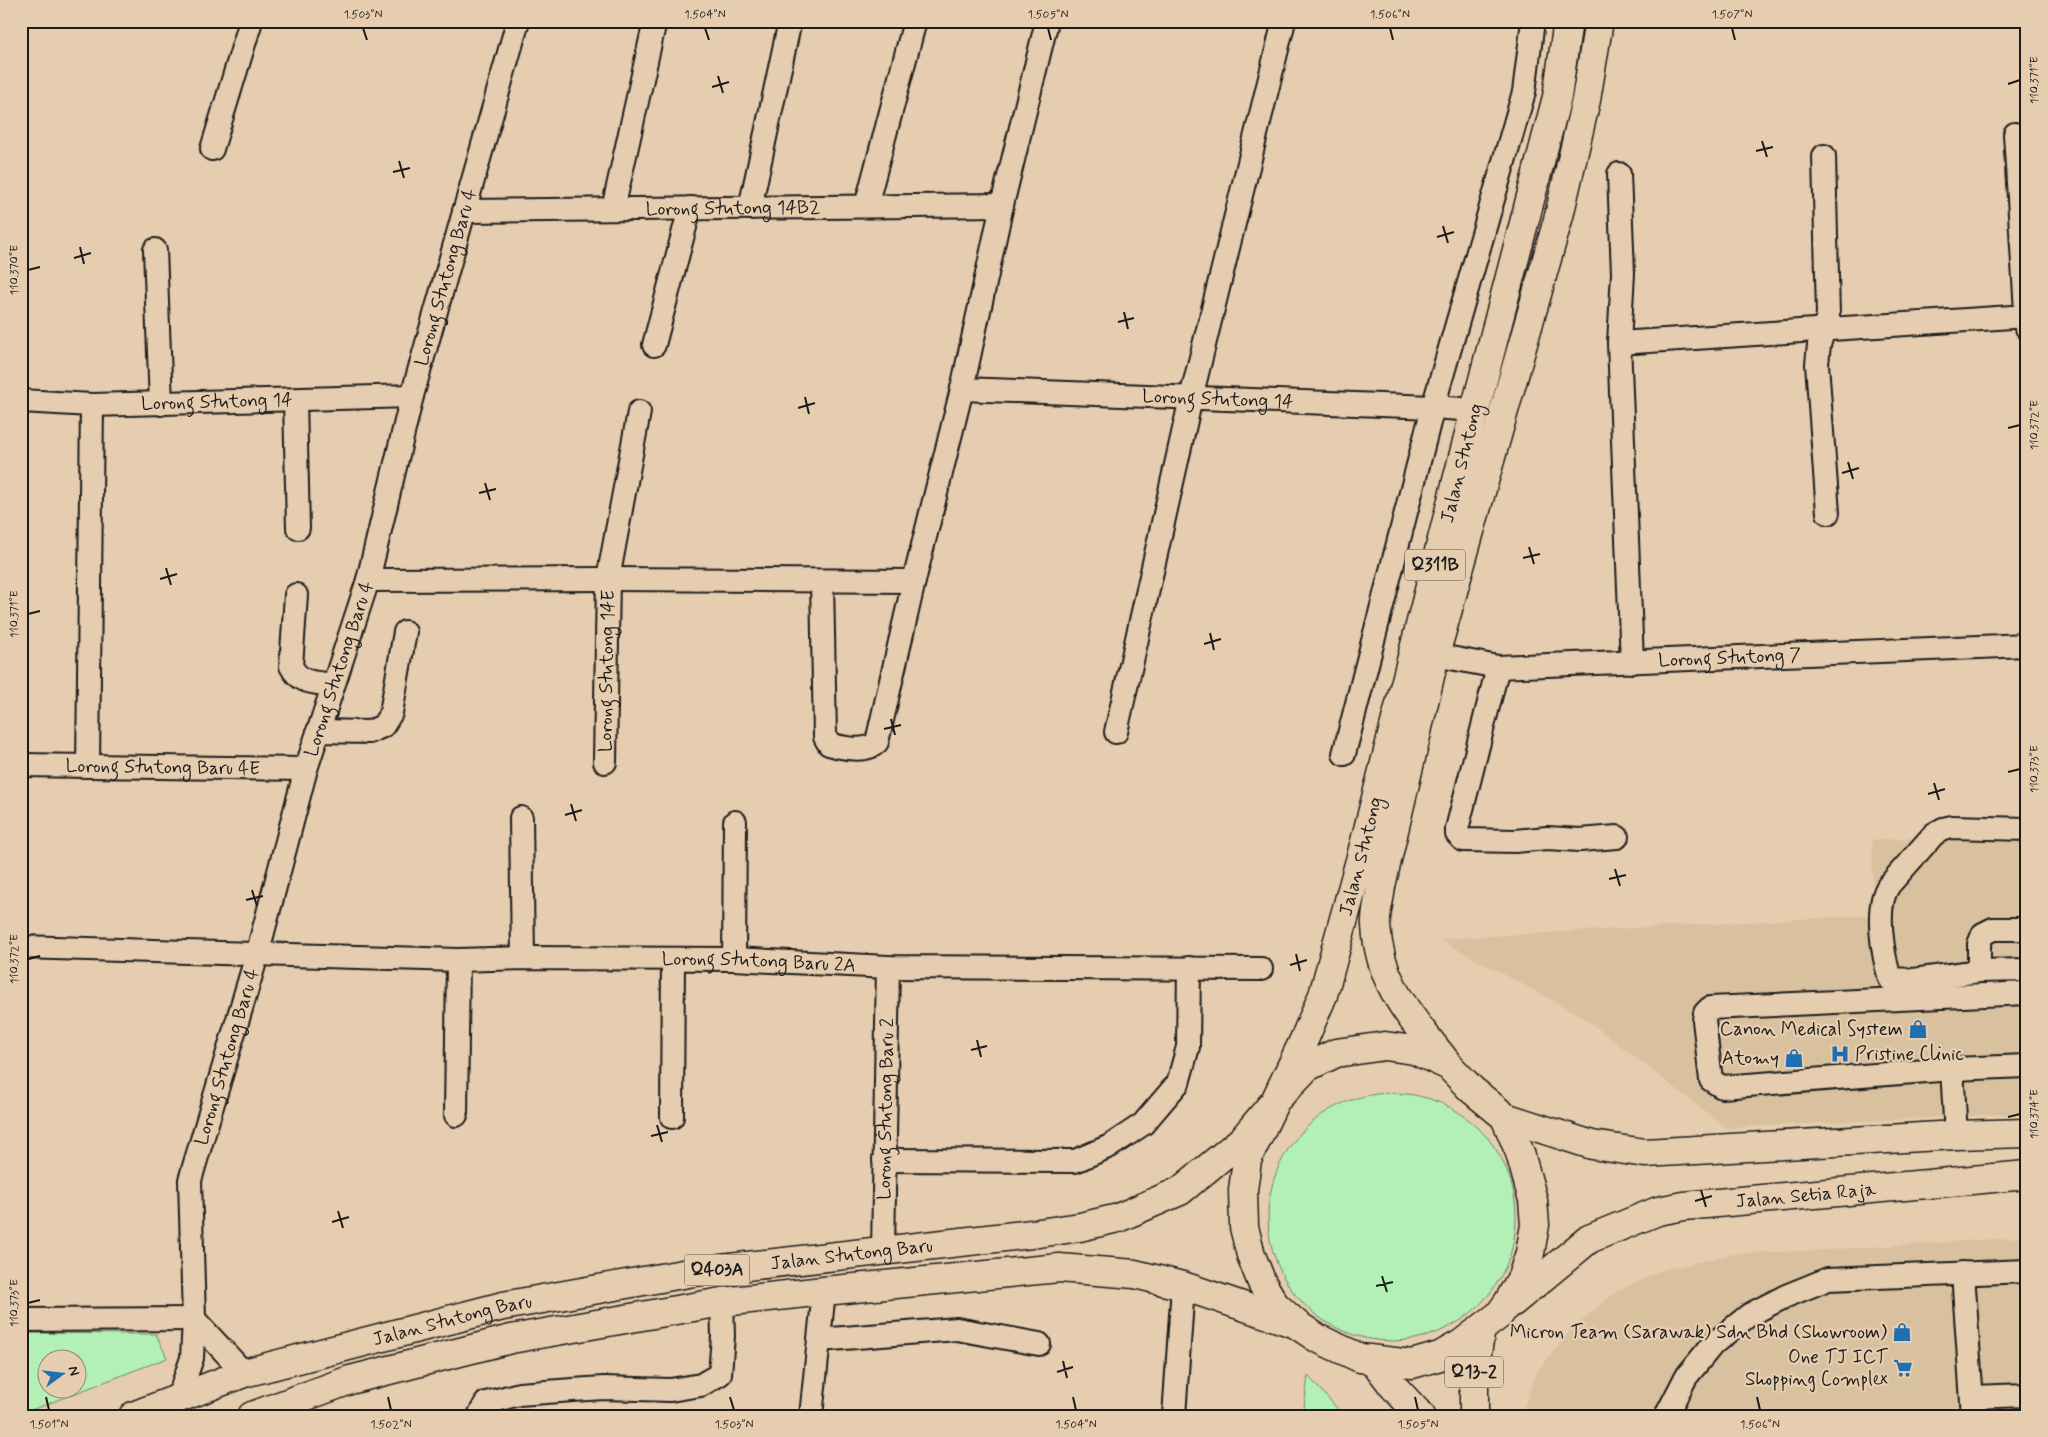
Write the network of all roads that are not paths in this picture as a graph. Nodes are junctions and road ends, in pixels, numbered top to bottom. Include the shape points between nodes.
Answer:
1 (251, 21) edge
2 (518, 21) edge
3 (655, 21) edge
4 (790, 21) edge
5 (915, 21) edge
6 (1047, 21) edge
7 (1284, 21) edge
8 (1533, 21) edge
9 (1568, 21) edge
10 (1599, 21) edge
11 (2015, 134) dead end
12 (212, 149) dead end
13 (1824, 156) dead end
14 (1619, 174) dead end
15 (1002, 205) junction
16 (866, 206) junction
17 (690, 208) junction
18 (750, 208) junction
19 (613, 209) junction
20 (464, 211) junction
21 (155, 250) dead end
22 (2026, 316) edge
23 (2027, 328) edge
24 (1824, 329) junction
25 (1619, 343) junction
26 (654, 345) dead end
27 (962, 389) junction
28 (412, 396) junction
29 (1191, 398) junction
30 (295, 400) junction
31 (21, 401) edge
32 (160, 404) junction
33 (92, 405) junction
34 (1433, 407) junction
35 (1475, 410) junction
36 (639, 412) dead end
37 (1828, 513) dead end
38 (298, 528) dead end
39 (608, 579) junction
40 (368, 580) junction
41 (822, 581) junction
42 (914, 581) junction
43 (296, 595) dead end
44 (405, 632) dead end
45 (2027, 645) edge
46 (1435, 655) junction
47 (1632, 662) junction
48 (1498, 667) junction
49 (333, 684) junction
50 (318, 730) junction
51 (1116, 732) dead end
52 (1344, 754) dead end
53 (605, 762) dead end
54 (21, 765) edge
55 (88, 766) junction
56 (306, 769) junction
57 (522, 818) dead end
58 (735, 822) dead end
59 (2027, 828) edge
60 (1616, 837) dead end
61 (2027, 929) edge
62 (21, 948) edge
63 (256, 955) junction
64 (523, 958) junction
65 (673, 959) junction
66 (734, 959) junction
67 (458, 960) junction
68 (888, 967) junction
69 (1189, 968) junction
70 (1261, 969) dead end
71 (2027, 970) edge
72 (1979, 971) junction
73 (2027, 993) edge
74 (1449, 1066) junction
75 (2027, 1066) edge
76 (1952, 1069) junction
77 (1275, 1101) junction
78 (456, 1115) dead end
79 (672, 1117) dead end
80 (1505, 1117) junction
81 (2027, 1133) edge
82 (1956, 1135) junction
83 (884, 1160) junction
84 (2027, 1175) edge
85 (883, 1250) junction
86 (2027, 1270) edge
87 (1963, 1273) junction
88 (1183, 1286) junction
89 (824, 1290) junction
90 (722, 1302) junction
91 (194, 1319) junction
92 (21, 1320) edge
93 (1490, 1322) junction
94 (1296, 1324) junction
95 (819, 1340) junction
96 (1040, 1344) dead end
97 (1374, 1361) junction
98 (244, 1373) junction
99 (2027, 1395) edge
100 (169, 1402) junction
101 (1972, 1406) edge
102 (133, 1416) edge
103 (252, 1416) edge
104 (479, 1416) edge
105 (811, 1416) edge
106 (1174, 1416) edge
107 (1421, 1416) edge
108 (1474, 1416) edge
109 (1666, 1416) edge

1 - 12 street
2 - 20 street, Lorong Stutong Baru 4
3 - 19 street
4 - 18 street
5 - 16 street
6 - 15 street
7 - 29 street
8 - 34 street via 1524,92
9 - 35 main road, Jalan Stutong / Q311B via 1557,97
10 - 46 main road, Jalan Stutong via 1586,100 1559,216
11 - 22 street
13 - 24 street via 1828,314
14 - 25 street via 1622,273
15 - 16 street, Lorong Stutong 14B2
15 - 27 street
16 - 18 street, Lorong Stutong 14B2
17 - 18 street, Lorong Stutong 14B2
17 - 19 street, Lorong Stutong 14B2
17 - 26 street
19 - 20 street, Lorong Stutong 14B2
20 - 28 street, Lorong Stutong Baru 4
21 - 32 street
22 - 23 street
22 - 24 street
24 - 25 street
24 - 37 street via 1817,364
25 - 47 street
27 - 29 street, Lorong Stutong 14
27 - 42 street
28 - 30 street, Lorong Stutong 14
28 - 40 street, Lorong Stutong Baru 4
29 - 34 street, Lorong Stutong 14
29 - 51 street
30 - 32 street, Lorong Stutong 14
30 - 38 street
31 - 33 street, Lorong Stutong 14
32 - 33 street, Lorong Stutong 14
33 - 55 street
34 - 35 street, Lorong Stutong 14
34 - 52 street
35 - 77 main road, Jalan Stutong / Q311B via 1365,844 1323,995
36 - 39 street, Lorong Stutong 14E
39 - 40 street
39 - 41 street
39 - 53 street, Lorong Stutong 14E
40 - 49 street, Lorong Stutong Baru 4
41 - 42 street
41 - 42 street via 825,737 829,744 836,746 867,748 877,742
43 - 49 street via 291,666 296,676 304,680
44 - 50 street via 391,713 383,726 369,732
45 - 47 street, Lorong Stutong 7
46 - 48 street, Lorong Stutong 7
46 - 74 main road, Jalan Stutong via 1381,886 1376,923 1381,964 1393,991
47 - 48 street, Lorong Stutong 7
48 - 60 street via 1457,834 1463,840 1506,841
49 - 50 street, Lorong Stutong Baru 4
50 - 56 street, Lorong Stutong Baru 4
54 - 55 street, Lorong Stutong Baru 4E
55 - 56 street, Lorong Stutong Baru 4E
56 - 63 street, Lorong Stutong Baru 4
57 - 64 street
58 - 66 street
59 - 72 street via 1943,829 1934,834 1884,892 1881,903 1884,959 1890,979 1914,980
61 - 72 street via 1993,929 1983,934 1979,944
62 - 63 street, Lorong Stutong Baru 2A
63 - 67 street, Lorong Stutong Baru 2A
63 - 91 street, Lorong Stutong Baru 4 via 190,1180
64 - 65 street, Lorong Stutong Baru 2A
64 - 67 street, Lorong Stutong Baru 2A
65 - 66 street, Lorong Stutong Baru 2A
65 - 79 street
66 - 68 street, Lorong Stutong Baru 2A
67 - 78 street
68 - 69 street, Lorong Stutong Baru 2A
68 - 83 street, Lorong Stutong Baru 2
69 - 70 street, Lorong Stutong Baru 2A
69 - 83 street via 1188,1047 1178,1083 1143,1124 1110,1146 1076,1161
71 - 72 street
73 - 76 street via 1710,1008 1705,1013 1711,1080 1722,1087
74 - 77 main road via 1414,1050 1385,1046 1336,1053 1307,1067
74 - 80 main road
75 - 76 street
76 - 82 street
77 - 85 main road, Jalan Stutong Baru / Q403A via 1243,1139 1180,1191 1118,1218 1032,1234
77 - 94 main road via 1247,1160 1243,1190 1244,1226 1262,1283 1275,1305
80 - 82 main road via 1592,1145 1645,1153
80 - 93 main road via 1528,1177 1535,1225 1522,1277 1509,1301
81 - 82 main road
83 - 85 street, Lorong Stutong Baru 2
84 - 93 main road, Jalan Setia Raja via 1658,1211 1588,1239
85 - 98 main road, Jalan Stutong Baru / Q403A via 694,1272 503,1306
86 - 87 street
87 - 101 street
87 - 109 street via 1828,1279 1786,1296 1750,1315 1713,1344 1686,1377
88 - 89 main road, Jalan Stutong Baru via 1135,1274 1059,1268
88 - 94 main road, Jalan Stutong Baru
88 - 106 street
89 - 90 main road, Jalan Stutong Baru
89 - 95 street
90 - 103 main road, Jalan Stutong Baru via 511,1339 350,1380
90 - 104 street via 720,1374 701,1385 670,1390 604,1388 519,1394 486,1403
91 - 92 street
91 - 98 street
91 - 100 street, Lorong Stutong Baru 4 via 192,1358 180,1393
93 - 97 main road, Jalan Setia Raja via 1440,1356 1412,1364
93 - 108 main road, Q13-2 via 1474,1371
94 - 97 main road, Jalan Setia Raja via 1344,1351
95 - 96 street via 957,1329
95 - 105 street
97 - 107 main road
98 - 100 main road, Jalan Stutong Baru / Q403A
99 - 101 street
100 - 102 main road, Jalan Stutong Baru / Q403A

